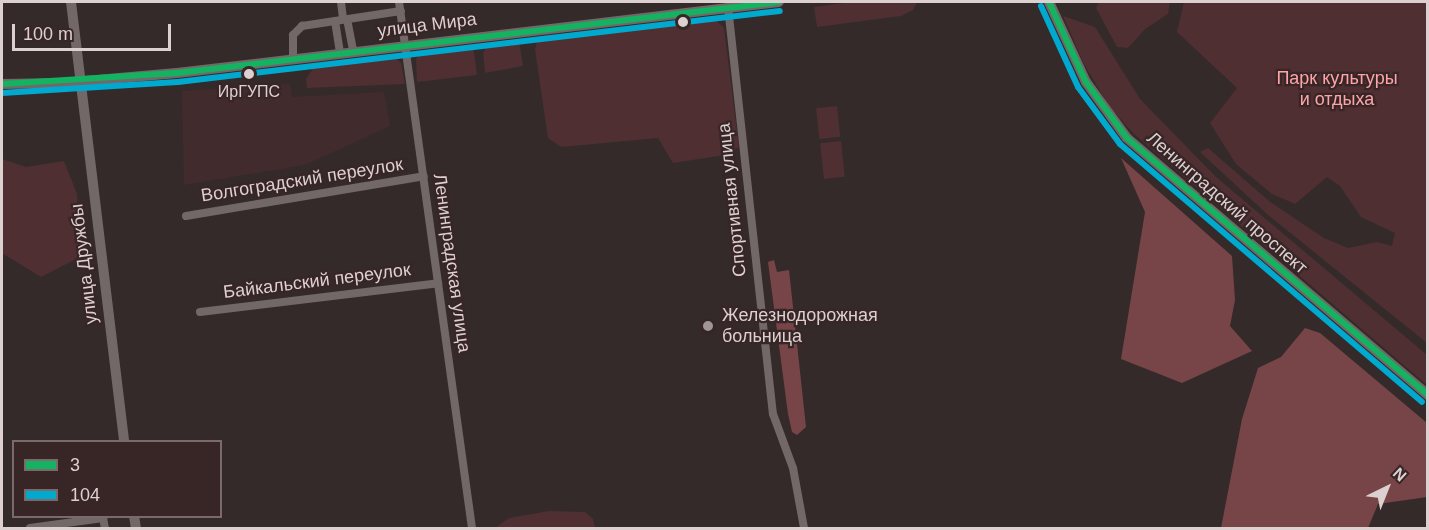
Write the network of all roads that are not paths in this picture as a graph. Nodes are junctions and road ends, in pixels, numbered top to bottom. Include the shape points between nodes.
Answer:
1 (71, 2) edge
2 (341, 2) edge
3 (399, 2) edge
4 (779, 2) edge
5 (1048, 2) edge
6 (708, 5) edge
7 (728, 7) junction
8 (401, 11) junction
9 (342, 20) junction
10 (406, 44) junction
11 (353, 51) junction
12 (340, 52) junction
13 (293, 58) junction
14 (80, 82) junction
15 (2, 84) edge
16 (424, 176) junction
17 (186, 216) dead end
18 (438, 283) junction
19 (200, 312) dead end
20 (1428, 395) edge
21 (124, 440) edge
22 (30, 528) edge
23 (105, 528) edge
24 (472, 528) edge
25 (804, 528) edge

1 - 14 street, улица Дружбы
2 - 9 street
3 - 8 street, Ленинградская улица
4 - 7 street, улица Мира
5 - 20 street, Ленинградский проспект via 1086,82 1127,138
6 - 7 street, улица Мира
6 - 10 street, улица Мира
7 - 25 street, Спортивная улица via 773,414 793,468
8 - 9 street
8 - 10 street, Ленинградская улица
9 - 11 street
9 - 12 street
9 - 13 street via 307,24 296,31
10 - 11 street, улица Мира
10 - 16 street, Ленинградская улица
11 - 12 street, улица Мира
12 - 13 street, улица Мира
13 - 14 street, улица Мира
14 - 15 street, улица Мира
14 - 21 street, улица Дружбы
16 - 17 street, Волгоградский переулок
16 - 18 street, Ленинградская улица
18 - 19 street, Байкальский переулок
18 - 24 street, Ленинградская улица
22 - 23 street via 103,518

